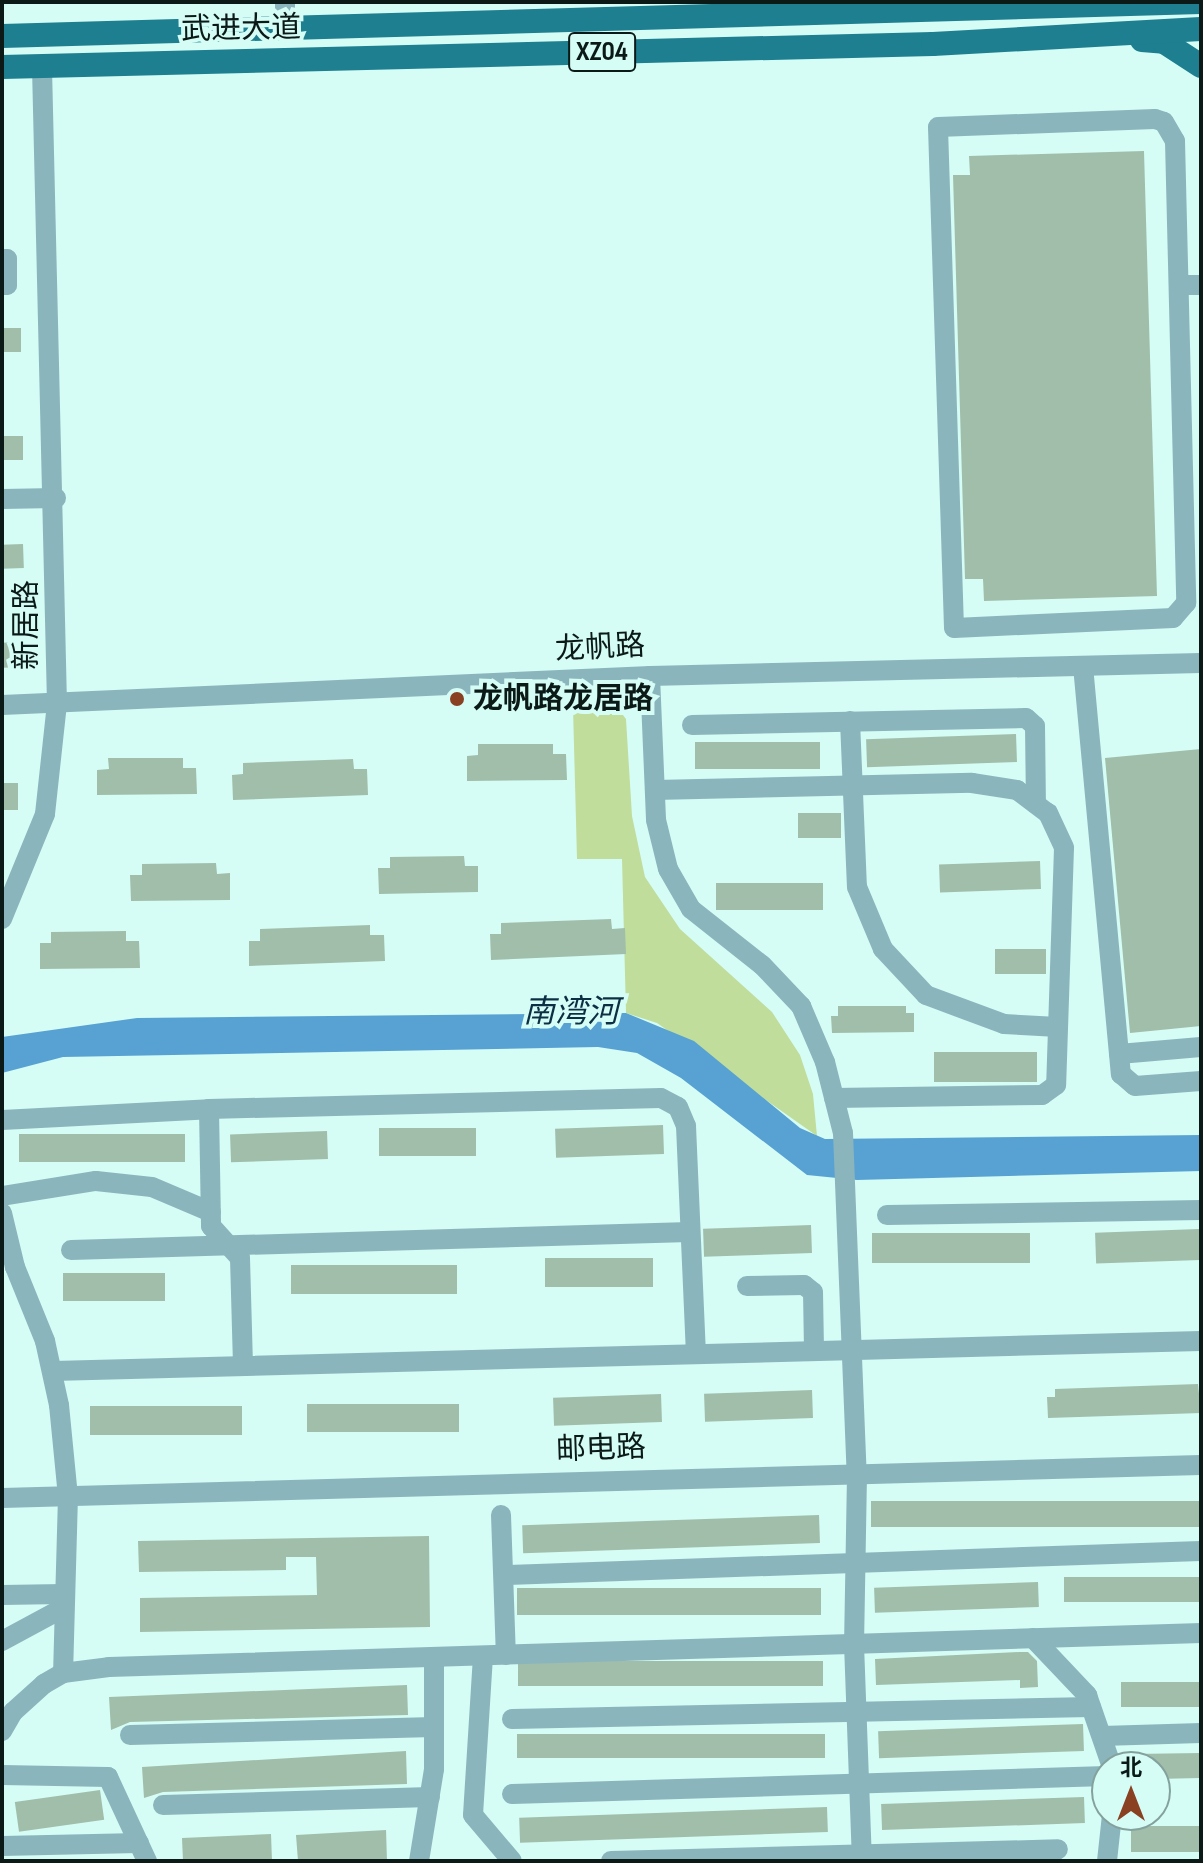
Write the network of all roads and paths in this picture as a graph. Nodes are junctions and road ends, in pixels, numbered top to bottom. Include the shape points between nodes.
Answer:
1 (285, 2) edge
2 (1201, 2) edge
3 (1017, 6) edge
4 (746, 9) edge
5 (285, 29) junction
6 (1201, 29) edge
7 (1088, 35) junction
8 (2, 36) edge
9 (42, 66) junction
10 (1201, 66) edge
11 (2, 67) edge
12 (2, 259) edge
13 (2, 285) edge
14 (1180, 285) junction
15 (1201, 285) edge
16 (56, 498) junction
17 (2, 499) edge
18 (1201, 663) edge
19 (1083, 666) junction
20 (650, 676) junction
21 (57, 704) junction
22 (2, 705) edge
23 (850, 721) junction
24 (692, 725) dead end
25 (851, 786) junction
26 (655, 790) junction
27 (1036, 804) junction
28 (2, 919) edge
29 (1058, 1027) junction
30 (1201, 1047) edge
31 (1119, 1054) junction
32 (1201, 1081) edge
33 (834, 1098) junction
34 (209, 1109) junction
35 (2, 1120) edge
36 (2, 1196) edge
37 (1201, 1210) edge
38 (211, 1212) junction
39 (2, 1213) edge
40 (887, 1215) dead end
41 (690, 1232) junction
42 (230, 1248) junction
43 (71, 1250) dead end
44 (747, 1286) dead end
45 (1201, 1341) edge
46 (852, 1350) junction
47 (814, 1351) junction
48 (696, 1354) junction
49 (243, 1366) junction
50 (53, 1371) junction
51 (1201, 1465) edge
52 (857, 1475) junction
53 (68, 1496) junction
54 (2, 1498) edge
55 (501, 1515) dead end
56 (1201, 1551) edge
57 (854, 1563) junction
58 (506, 1575) junction
59 (2, 1595) edge
60 (63, 1601) junction
61 (1201, 1633) edge
62 (1033, 1638) junction
63 (2, 1641) edge
64 (854, 1644) junction
65 (506, 1655) junction
66 (483, 1656) junction
67 (434, 1657) junction
68 (63, 1673) junction
69 (1091, 1707) junction
70 (857, 1712) junction
71 (512, 1719) dead end
72 (434, 1727) junction
73 (2, 1731) edge
74 (1201, 1733) edge
75 (130, 1735) dead end
76 (1102, 1736) junction
77 (1107, 1751) edge
78 (2, 1775) edge
79 (1091, 1776) edge
80 (860, 1783) junction
81 (512, 1794) dead end
82 (430, 1797) junction
83 (163, 1805) dead end
84 (1110, 1831) edge
85 (2, 1846) edge
86 (1058, 1849) dead end
87 (143, 1852) edge
88 (862, 1857) edge
89 (419, 1861) edge
90 (512, 1861) edge
91 (611, 1861) edge
92 (1107, 1861) edge

1 - 5 street
2 - 3 main road, 武进大道 / XZ04
3 - 4 main road, 武进大道 / XZ04
4 - 5 main road, 武进大道 / XZ04
5 - 8 main road, 武进大道 / XZ04
6 - 7 main road, 武进大道 / XZ04
7 - 9 main road, 武进大道 / XZ04
7 - 10 main road via 1164,42
9 - 11 main road, 武进大道 / XZ04
9 - 16 street, 新居路
12 - 13 street via 7,259 7,285
14 - 14 street via 1175,141 1164,122 938,127 954,628 1173,618 1180,612 1188,591
14 - 15 street
16 - 17 street
16 - 21 street, 新居路
18 - 19 street, 龙帆路
19 - 20 street, 龙帆路
19 - 31 street
20 - 21 street, 龙帆路
20 - 26 street
21 - 22 street, 龙帆路
21 - 28 street, 新居路 via 45,814
23 - 24 street
23 - 25 street
23 - 27 street via 1026,718 1035,726
25 - 26 street
25 - 27 street via 972,783 1017,790
25 - 29 street via 857,887 883,949 926,995 1004,1024
26 - 33 street via 668,869 691,909 762,965 801,1006
27 - 29 street via 1048,813 1064,848
29 - 33 street via 1056,1085 1042,1095
30 - 31 street
31 - 32 street via 1121,1074 1135,1086
33 - 46 street via 843,1133
34 - 35 street
34 - 38 street
34 - 41 street via 661,1098 678,1107 686,1126
36 - 38 street via 96,1181 152,1187
37 - 40 street
38 - 42 street via 211,1226
39 - 50 street via 15,1267
41 - 42 street
41 - 48 street
42 - 43 street
42 - 49 street via 240,1258
44 - 47 street via 804,1285 813,1292
45 - 46 street
46 - 47 street
46 - 52 street
47 - 48 street
48 - 49 street
49 - 50 street
50 - 53 street
51 - 52 street, 邮电路
52 - 53 street, 邮电路
52 - 57 street
53 - 54 street, 邮电路
53 - 60 street
55 - 58 street
56 - 57 street
57 - 58 street
57 - 64 street
58 - 65 street
59 - 60 street
60 - 63 street
60 - 68 street
61 - 62 street
62 - 64 street
62 - 69 street via 1087,1695
64 - 65 street
64 - 70 street
65 - 66 street
66 - 67 street
66 - 90 street via 473,1815
67 - 68 street
67 - 72 street
68 - 73 street via 13,1712
69 - 70 street
69 - 76 street
70 - 71 street
70 - 80 street
72 - 75 street
72 - 82 street
74 - 76 street
76 - 77 street
78 - 87 street via 108,1777
79 - 80 street
80 - 81 street
80 - 88 street
82 - 83 street
82 - 89 street
84 - 92 street
85 - 87 street
86 - 88 street
88 - 91 street

